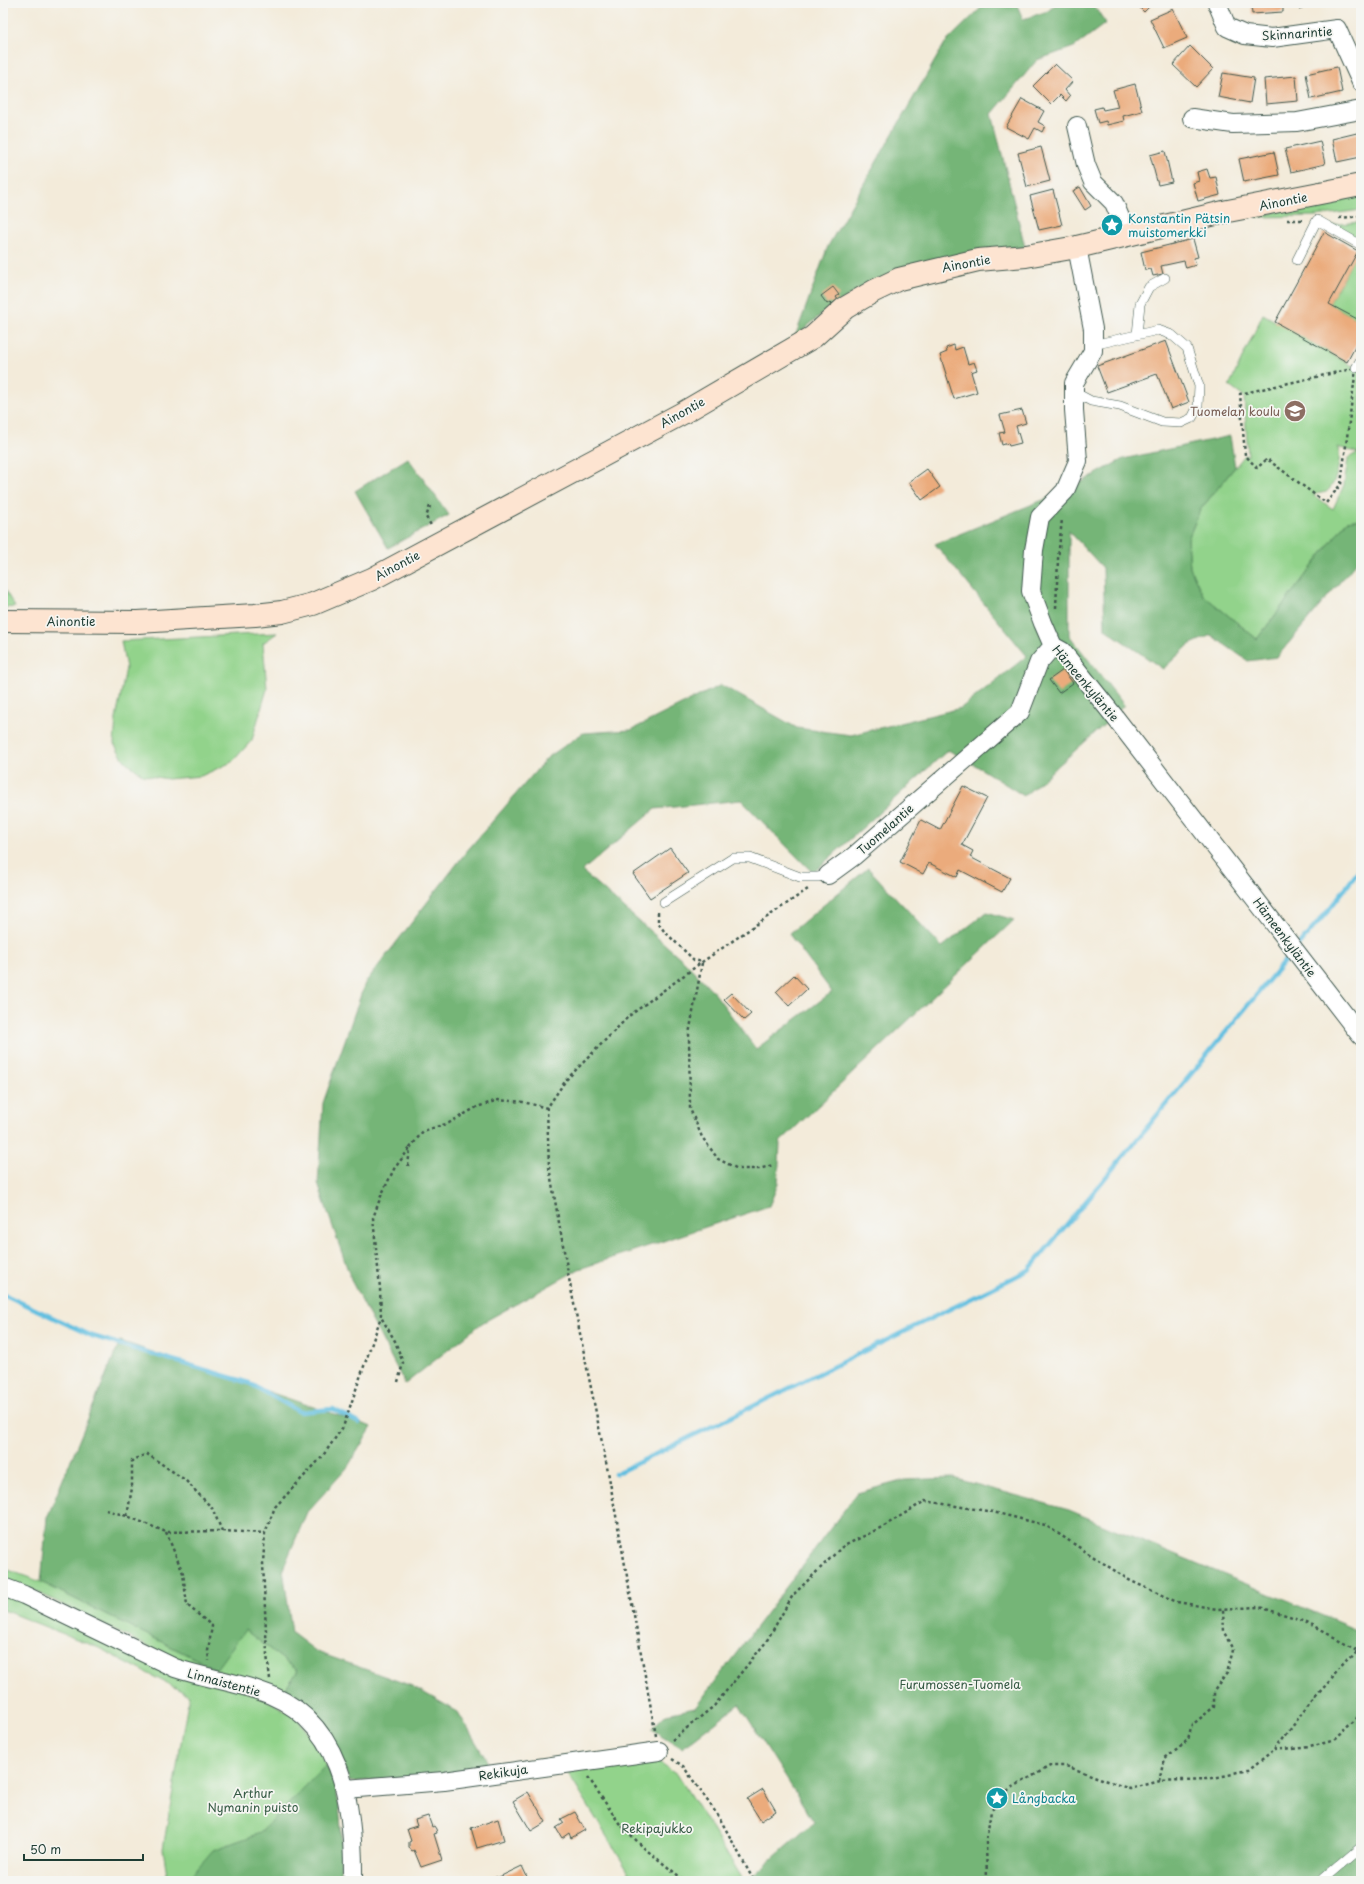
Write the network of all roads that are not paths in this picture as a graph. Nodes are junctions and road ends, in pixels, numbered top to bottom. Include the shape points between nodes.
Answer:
1 (1217, 3) edge
2 (1361, 82) edge
3 (1361, 110) edge
4 (1192, 118) dead end
5 (1077, 126) dead end
6 (1361, 185) edge
7 (1128, 236) junction
8 (1361, 245) edge
9 (1077, 247) junction
10 (1298, 260) dead end
11 (1166, 278) dead end
12 (1137, 335) junction
13 (1093, 345) junction
14 (1361, 359) edge
15 (1356, 368) road end
16 (1074, 392) junction
17 (3, 621) edge
18 (1053, 646) junction
19 (828, 875) joint
20 (664, 902) road end
21 (1361, 1036) edge
22 (3, 1587) edge
23 (659, 1751) road end
24 (346, 1789) junction
25 (1361, 1847) edge
26 (353, 1881) edge
27 (1321, 1881) edge

1 - 2 street, Skinnarintie via 1227,27 1246,35 1272,38 1336,29
3 - 4 street via 1297,122 1233,124
5 - 7 street via 1086,165 1093,182 1114,204
6 - 7 street, Ainontie via 1228,211
7 - 9 street, Ainontie
8 - 10 lane via 1317,220
9 - 13 street, Hämeenkyläntie via 1093,329
9 - 17 street, Ainontie via 1026,256 978,260 899,279 845,308 813,337 681,414 372,578 313,604 255,615 153,621
11 - 12 lane via 1149,287 1140,304
12 - 13 lane
12 - 16 lane via 1158,330 1172,335 1187,348 1199,386 1198,406 1192,418 1181,423 1162,422 1120,406 1091,401
13 - 16 street, Hämeenkyläntie via 1093,351 1074,383
14 - 15 lane
16 - 18 street, Hämeenkyläntie via 1078,461 1065,491 1040,517 1034,550 1031,591
18 - 19 street, Tuomelantie via 1039,662 1020,712 860,851
18 - 21 street, Hämeenkyläntie via 1062,651 1114,716
19 - 20 lane via 800,877 750,858 733,858
22 - 24 street, Linnaistentie via 175,1668 258,1690 301,1711 319,1733 336,1761
23 - 24 street, Rekikuja via 444,1781
24 - 26 street, Linnaistentie via 353,1840
25 - 27 lane

